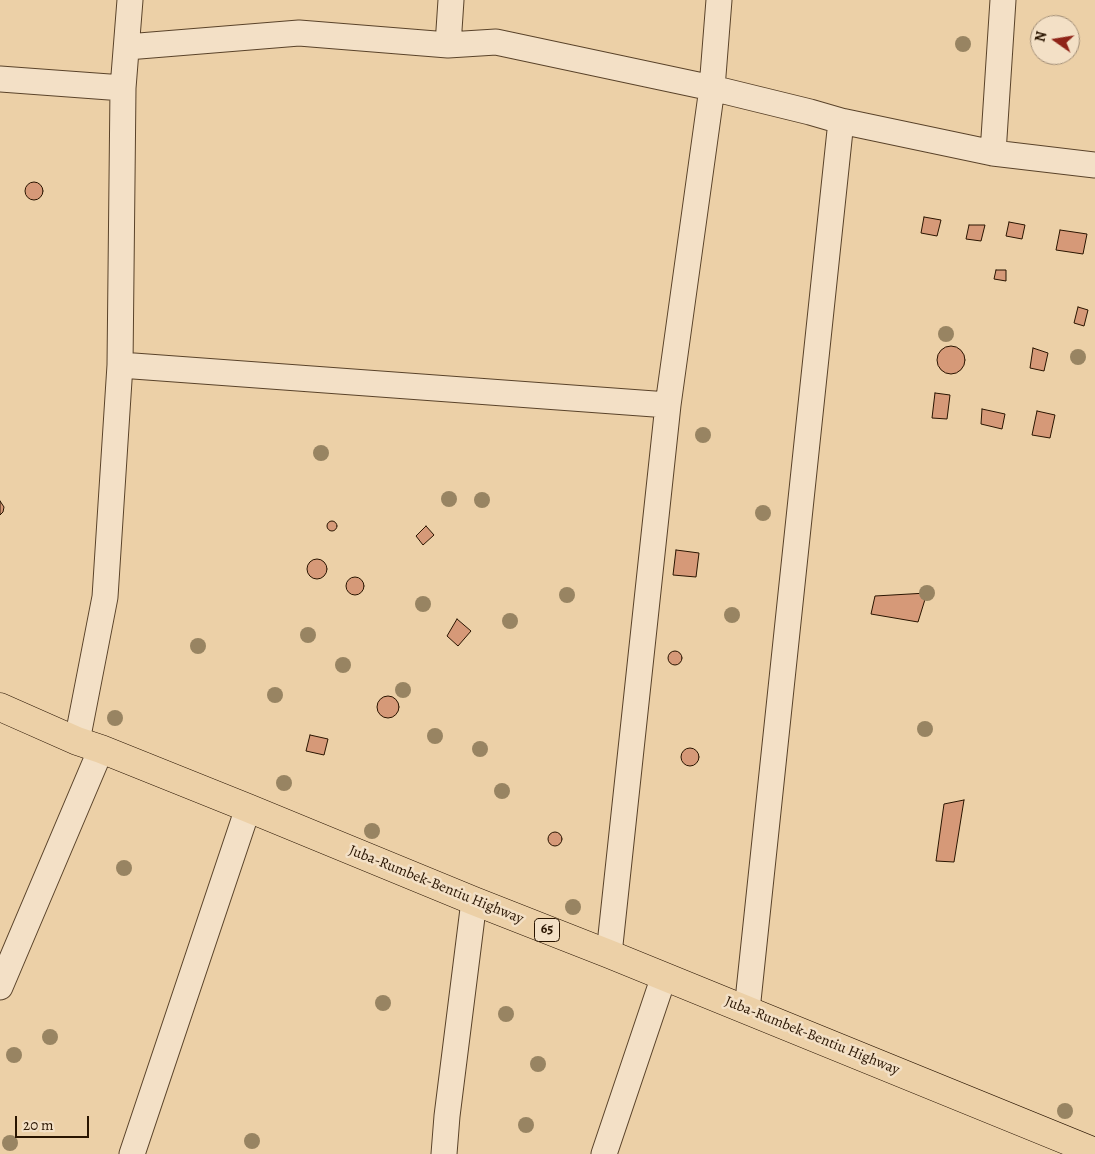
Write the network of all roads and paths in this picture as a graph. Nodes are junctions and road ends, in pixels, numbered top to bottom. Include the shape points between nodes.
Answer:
1 (130, 0) edge
2 (451, 0) edge
3 (719, 0) edge
4 (1003, 0) edge
5 (448, 45) junction
6 (127, 47) junction
7 (0, 78) edge
8 (123, 88) junction
9 (712, 88) junction
10 (841, 121) junction
11 (993, 153) junction
12 (1095, 165) edge
13 (120, 365) junction
14 (668, 405) junction
15 (0, 707) edge
16 (89, 745) junction
17 (248, 808) junction
18 (474, 901) junction
19 (609, 954) junction
20 (664, 976) junction
21 (0, 987) edge
22 (747, 1010) junction
23 (1095, 1152) edge
24 (132, 1154) edge
25 (444, 1154) edge
26 (604, 1154) edge

1 - 6 street
2 - 5 street
3 - 9 street
4 - 11 street
5 - 6 street via 299,33
5 - 9 street via 496,42
6 - 8 street
7 - 8 street
8 - 13 street
9 - 10 street
9 - 14 street
10 - 11 street
10 - 22 street
11 - 12 street
13 - 14 street
13 - 16 street via 105,597
14 - 19 street
15 - 16 main road, Juba-Rumbek-Bentiu Highway / 65
16 - 17 main road, Juba-Rumbek-Bentiu Highway / 65
16 - 21 street
17 - 18 main road, Juba-Rumbek-Bentiu Highway / 65
17 - 24 street
18 - 19 main road, Juba-Rumbek-Bentiu Highway / 65
18 - 25 street
19 - 20 main road, Juba-Rumbek-Bentiu Highway / 65
20 - 22 main road, Juba-Rumbek-Bentiu Highway / 65
20 - 26 street
22 - 23 main road, Juba-Rumbek-Bentiu Highway / 65

